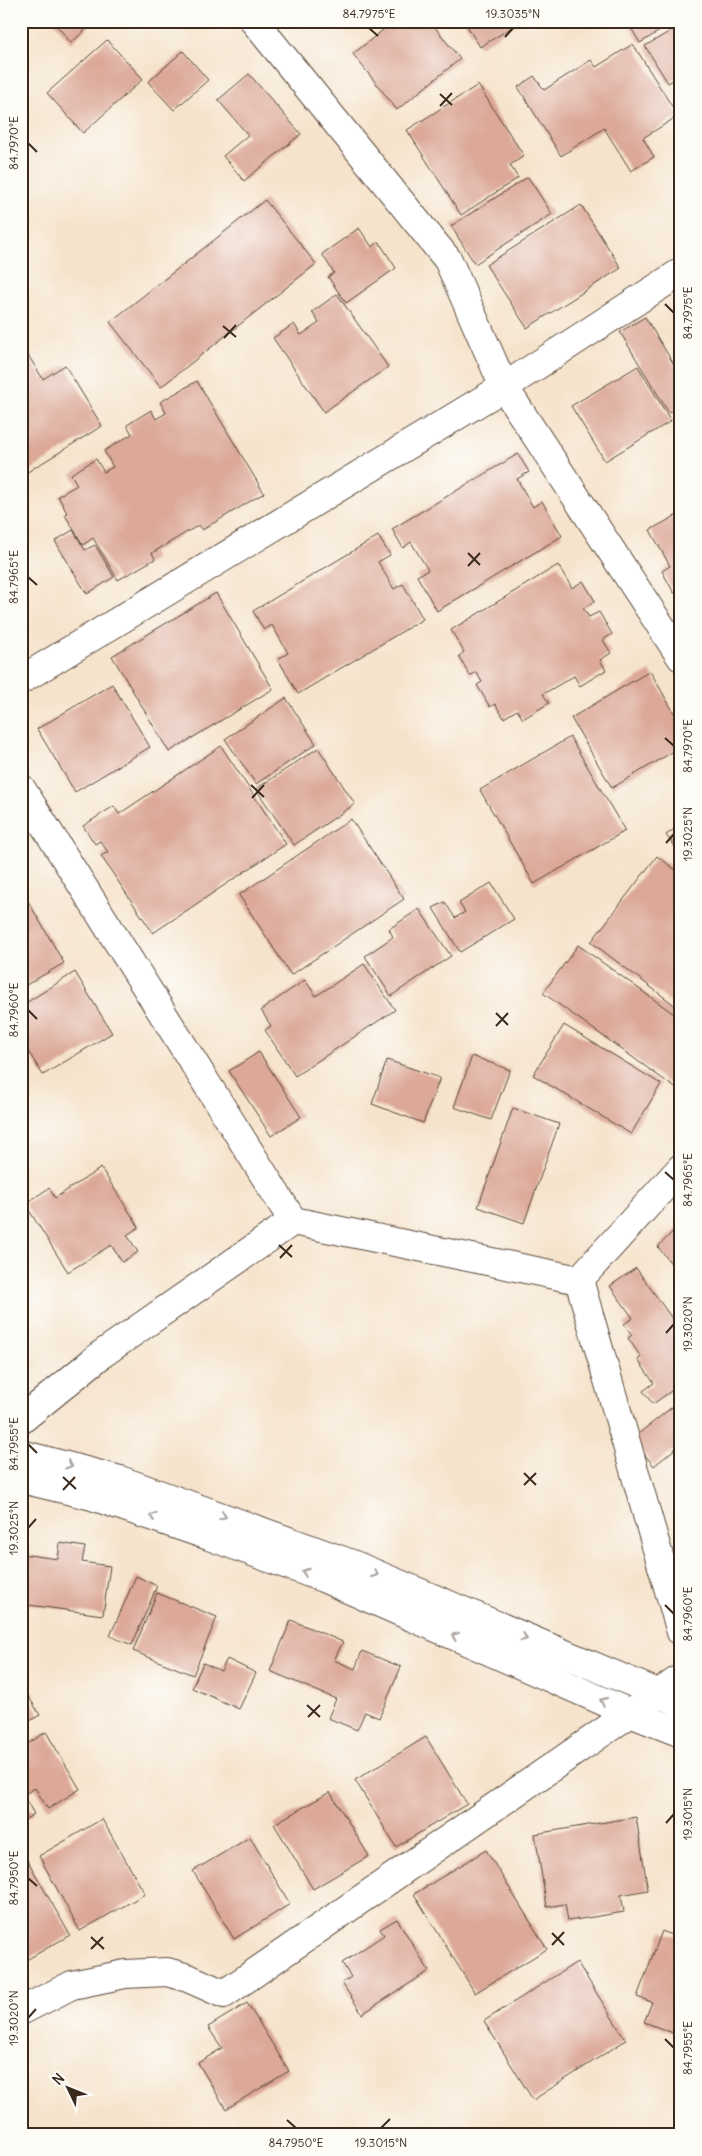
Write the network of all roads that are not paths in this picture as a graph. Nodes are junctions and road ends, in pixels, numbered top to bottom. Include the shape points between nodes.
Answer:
1 (254, 21) edge
2 (681, 272) edge
3 (504, 386) junction
4 (681, 657) edge
5 (21, 680) edge
6 (21, 788) edge
7 (681, 1168) edge
8 (294, 1221) junction
9 (579, 1280) junction
10 (21, 1420) edge
11 (21, 1454) edge
12 (21, 1479) edge
13 (681, 1632) edge
14 (681, 1678) edge
15 (669, 1699) edge
16 (630, 1713) junction
17 (681, 1733) edge
18 (21, 2011) edge

1 - 3 street via 448,260
2 - 3 street
3 - 4 street
3 - 5 street
6 - 8 street
7 - 9 street
8 - 9 street
8 - 10 street via 102,1354
9 - 13 street
11 -> 15 street via 120,1480 352,1564
16 -> 12 street via 322,1578 92,1496
14 - 15 street
15 - 16 street
16 - 17 street
16 - 18 street via 224,1994 167,1972 124,1974 72,1986

